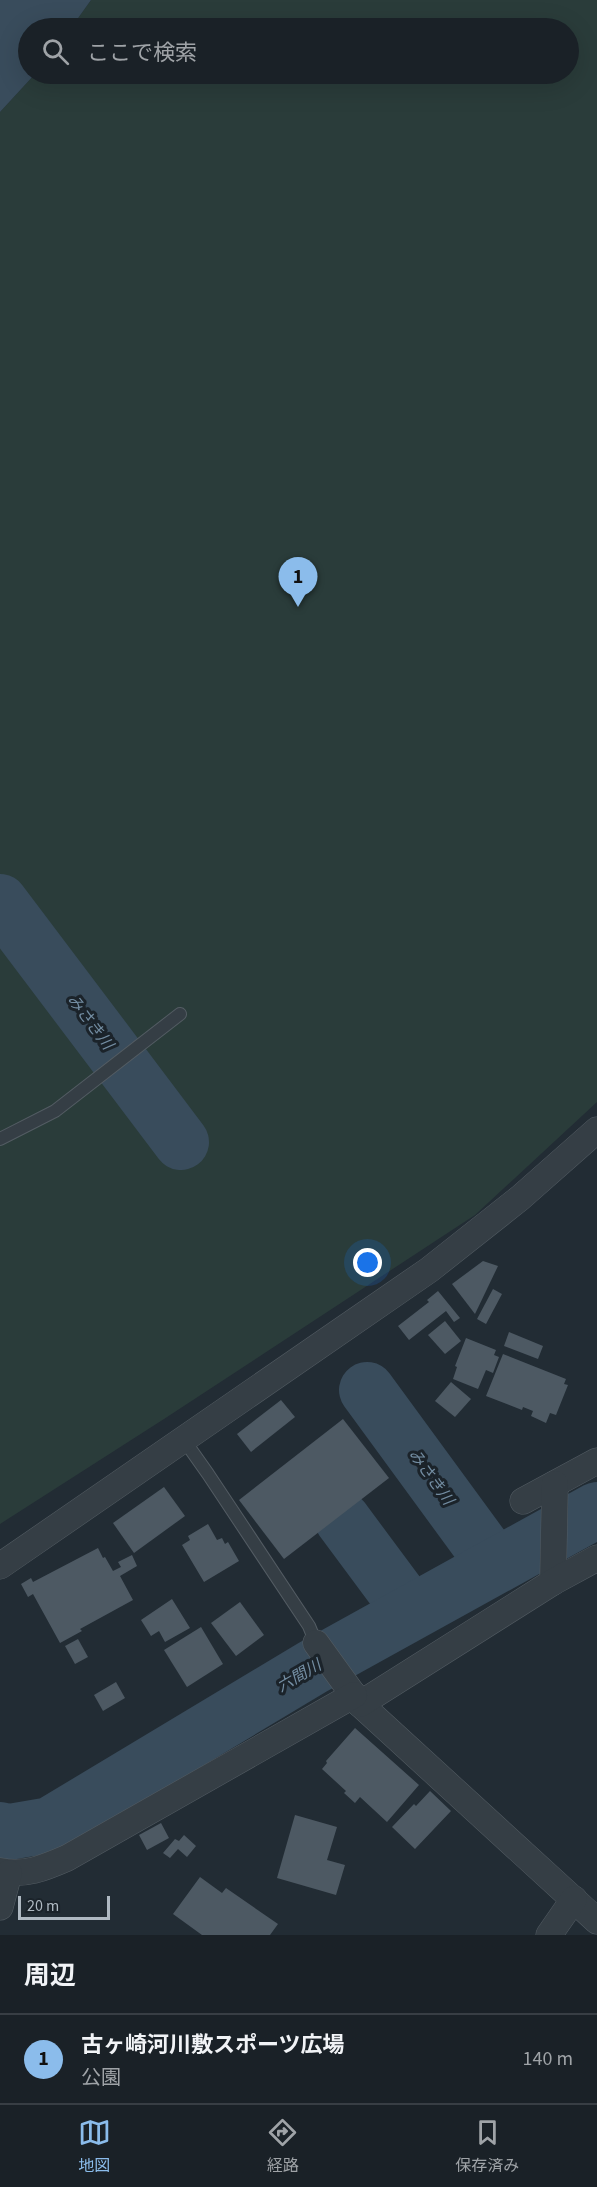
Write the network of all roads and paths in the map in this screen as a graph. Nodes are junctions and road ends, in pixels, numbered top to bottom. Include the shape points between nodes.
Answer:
1 (180, 1014) dead end
2 (597, 1130) edge
3 (0, 1139) edge
4 (184, 1440) junction
5 (597, 1461) edge
6 (555, 1484) junction
7 (523, 1501) dead end
8 (597, 1558) edge
9 (0, 1566) edge
10 (554, 1582) junction
11 (316, 1643) joint
12 (357, 1699) junction
13 (5, 1872) edge
14 (574, 1899) junction
15 (0, 1907) edge
16 (597, 1921) edge
17 (549, 1935) edge

1 - 3 lane via 55,1111
2 - 4 street via 429,1270
4 - 9 street
4 - 11 lane via 309,1626
5 - 6 street
6 - 7 street
6 - 10 street
8 - 10 street
10 - 12 street
11 - 12 street
12 - 13 street via 67,1858 37,1871
12 - 14 street
13 - 15 street
14 - 16 street
14 - 17 street

